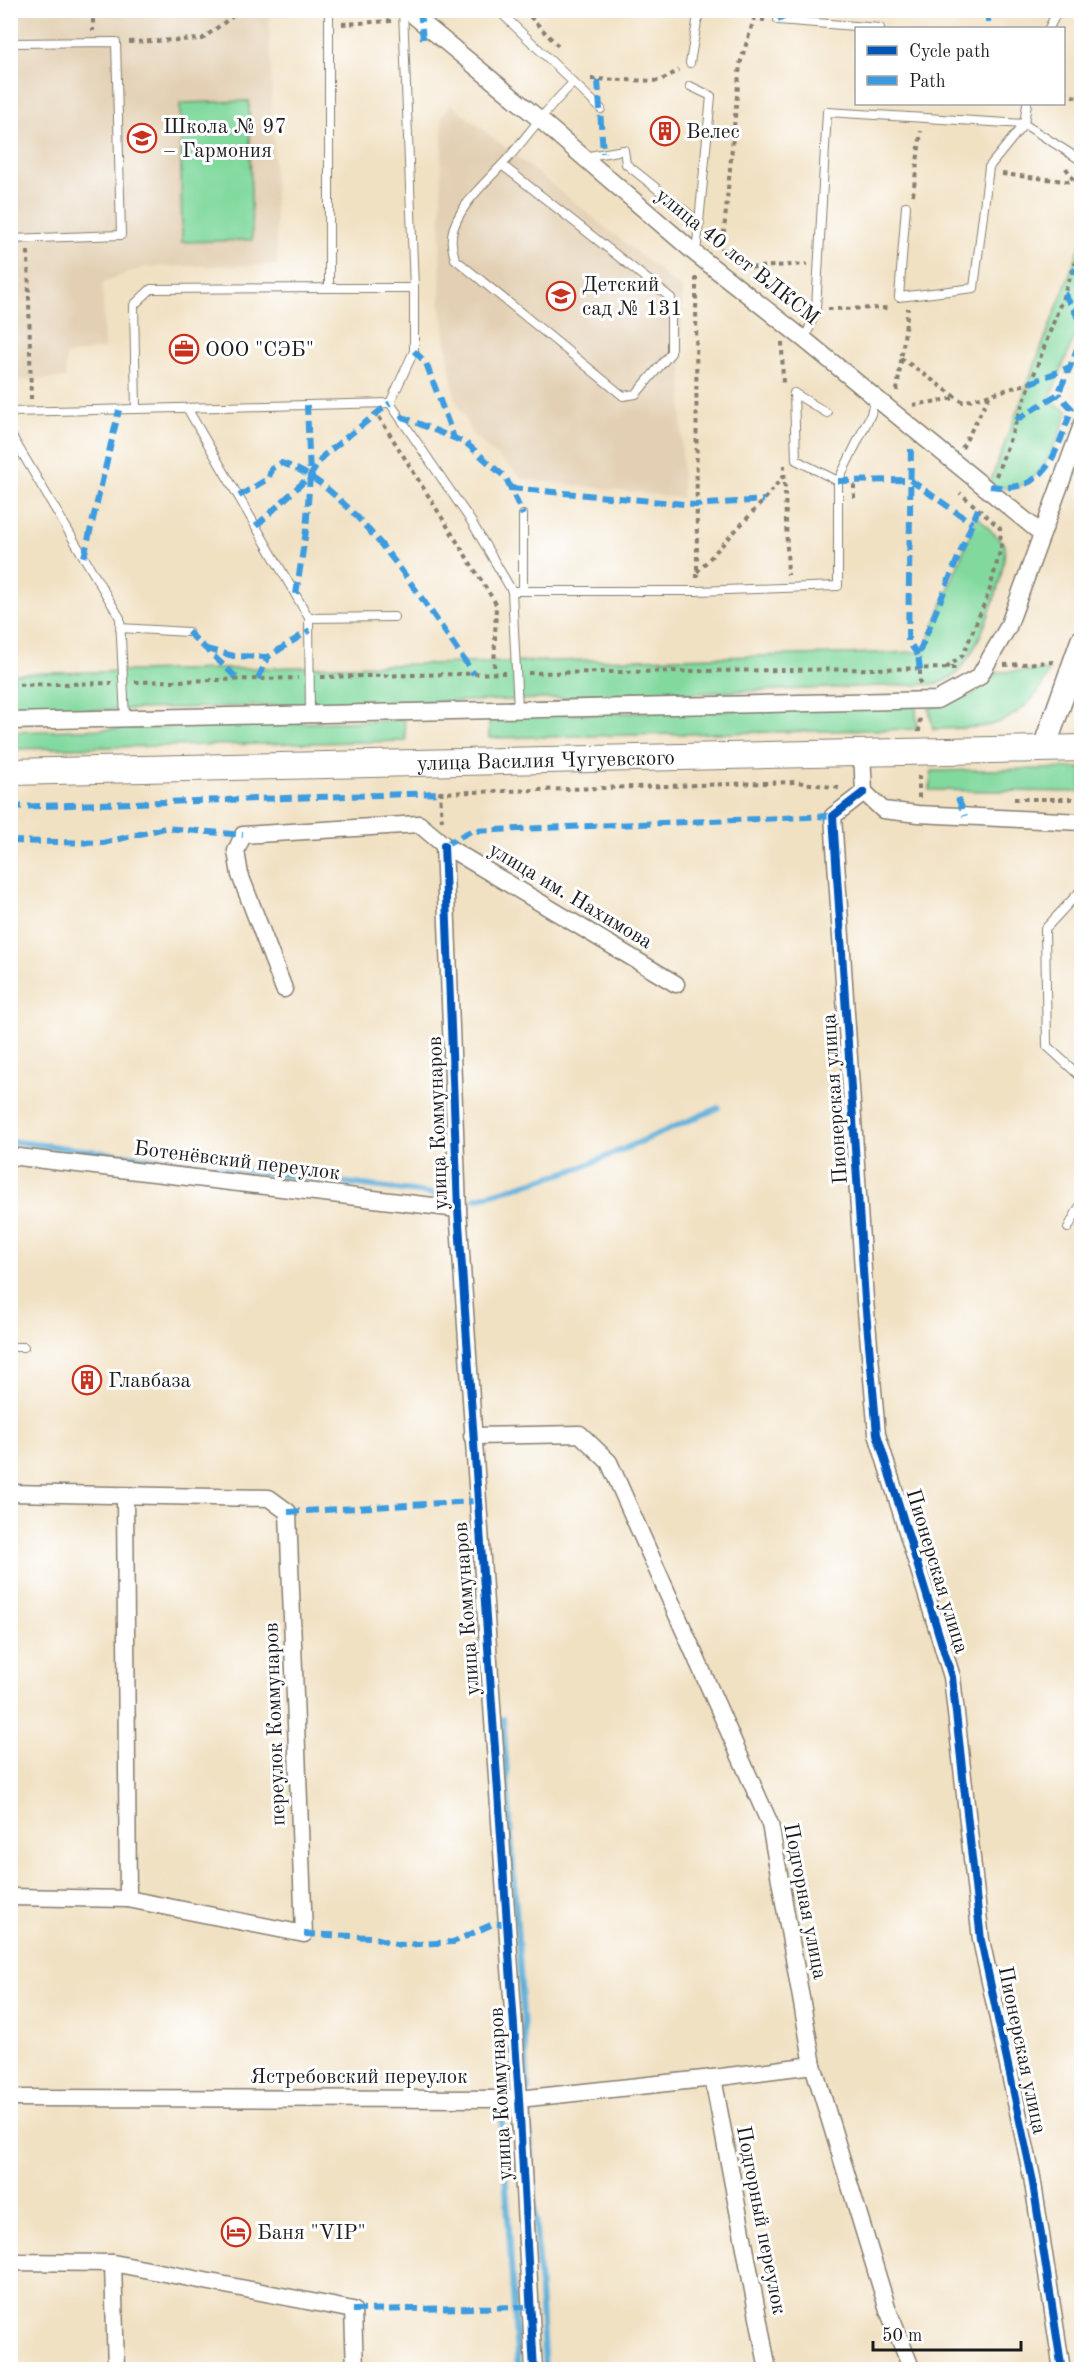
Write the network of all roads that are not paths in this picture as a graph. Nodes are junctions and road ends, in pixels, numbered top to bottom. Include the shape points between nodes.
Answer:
1 (328, 10) edge
2 (498, 10) edge
3 (699, 10) edge
4 (1058, 10) edge
5 (405, 14) edge
6 (778, 20) road end
7 (867, 27) edge
8 (1050, 27) edge
9 (10, 43) edge
10 (690, 63) road end
11 (573, 83) junction
12 (690, 86) dead end
13 (1027, 105) edge
14 (601, 109) dead end
15 (538, 118) junction
16 (1024, 124) junction
17 (583, 157) junction
18 (1082, 161) edge
19 (502, 165) junction
20 (906, 206) road end
21 (700, 223) junction
22 (10, 239) edge
23 (696, 254) junction
24 (329, 288) junction
25 (414, 288) junction
26 (806, 340) junction
27 (875, 398) junction
28 (390, 403) junction
29 (188, 408) junction
30 (136, 409) junction
31 (10, 412) edge
32 (828, 413) dead end
33 (1082, 424) edge
34 (10, 433) edge
35 (838, 481) junction
36 (523, 515) dead end
37 (1042, 534) junction
38 (512, 591) junction
39 (523, 591) junction
40 (309, 618) junction
41 (394, 618) dead end
42 (120, 627) junction
43 (188, 632) dead end
44 (1078, 651) edge
45 (518, 709) junction
46 (310, 714) junction
47 (125, 718) junction
48 (10, 721) edge
49 (1082, 747) edge
50 (1044, 748) junction
51 (862, 753) junction
52 (10, 772) edge
53 (864, 792) junction
54 (1082, 822) edge
55 (444, 845) junction
56 (1082, 889) edge
57 (676, 984) dead end
58 (284, 989) dead end
59 (1082, 1078) edge
60 (10, 1156) edge
61 (1082, 1202) edge
62 (458, 1209) junction
63 (1068, 1228) dead end
64 (10, 1347) edge
65 (24, 1347) dead end
66 (472, 1436) junction
67 (10, 1493) edge
68 (125, 1496) junction
69 (10, 1897) edge
70 (128, 1899) junction
71 (813, 2065) junction
72 (713, 2079) junction
73 (10, 2098) edge
74 (519, 2098) junction
75 (10, 2262) edge
76 (113, 2263) junction
77 (116, 2370) edge
78 (355, 2370) edge
79 (534, 2370) edge
80 (768, 2370) edge
81 (912, 2370) edge
82 (1062, 2370) edge

1 - 24 lane
2 - 11 lane
3 - 10 lane
4 - 8 lane
5 - 15 street, улица 40 лет ВЛКСМ
5 - 25 lane
6 - 7 lane
9 - 22 lane via 116,42 121,235
11 - 14 lane
11 - 15 lane
12 - 21 lane via 711,96
13 - 16 lane
15 - 17 street, улица 40 лет ВЛКСМ
15 - 19 lane
16 - 18 lane
16 - 20 lane via 989,167 974,288 899,297
16 - 26 lane via 827,112 816,309
17 - 21 lane via 624,150 626,164
17 - 23 street, улица 40 лет ВЛКСМ
19 - 19 lane via 671,298 671,353 636,394 623,396 455,259 453,229 463,208
21 - 23 lane
23 - 26 street, улица 40 лет ВЛКСМ
24 - 25 lane
24 - 30 lane via 151,289 134,305
25 - 28 lane via 414,351
26 - 27 street, улица 40 лет ВЛКСМ
27 - 35 lane
27 - 37 street, улица 40 лет ВЛКСМ
28 - 29 lane
28 - 38 lane via 471,521
29 - 30 lane
29 - 40 lane
30 - 31 lane
32 - 35 lane via 794,393 796,460
33 - 37 street
34 - 42 lane via 120,618
35 - 39 lane via 838,586
36 - 39 lane
37 - 45 street via 1008,627 980,677 937,700
38 - 39 lane
38 - 45 lane
40 - 41 lane
40 - 46 lane
42 - 43 lane
42 - 47 lane
44 - 50 main road
45 - 46 street
46 - 47 street
47 - 48 street
49 - 50 main road, улица Василия Чугуевского
50 - 51 main road, улица Василия Чугуевского
51 - 52 main road, улица Василия Чугуевского
51 - 53 street
53 - 54 street via 883,810
53 - 82 street, Пионерская улица via 833,816 877,1434 952,1677 981,1940 1032,2177
55 - 57 street, улица им. Нахимова
55 - 58 street, улица им. Нахимова via 419,824 243,835 236,851 240,876
55 - 62 street, улица Коммунаров
56 - 59 lane via 1045,929 1047,1046
60 - 62 street, Ботенёвский переулок
61 - 63 lane
62 - 66 street, улица Коммунаров
64 - 65 lane
66 - 71 street, Подгорная улица via 580,1434 609,1462 770,1824
66 - 74 street, улица Коммунаров
67 - 68 street
68 - 70 street
68 - 70 street, переулок Коммунаров via 269,1498 288,1512 304,1934
69 - 70 street
71 - 72 street, Ястребовский переулок
71 - 81 street, Подгорная улица via 888,2310
72 - 74 street, Ястребовский переулок
72 - 80 street, Подгорный переулок
73 - 74 street, Ястребовский переулок
74 - 79 street, улица Коммунаров
75 - 76 street
76 - 77 street
76 - 78 street via 353,2310

